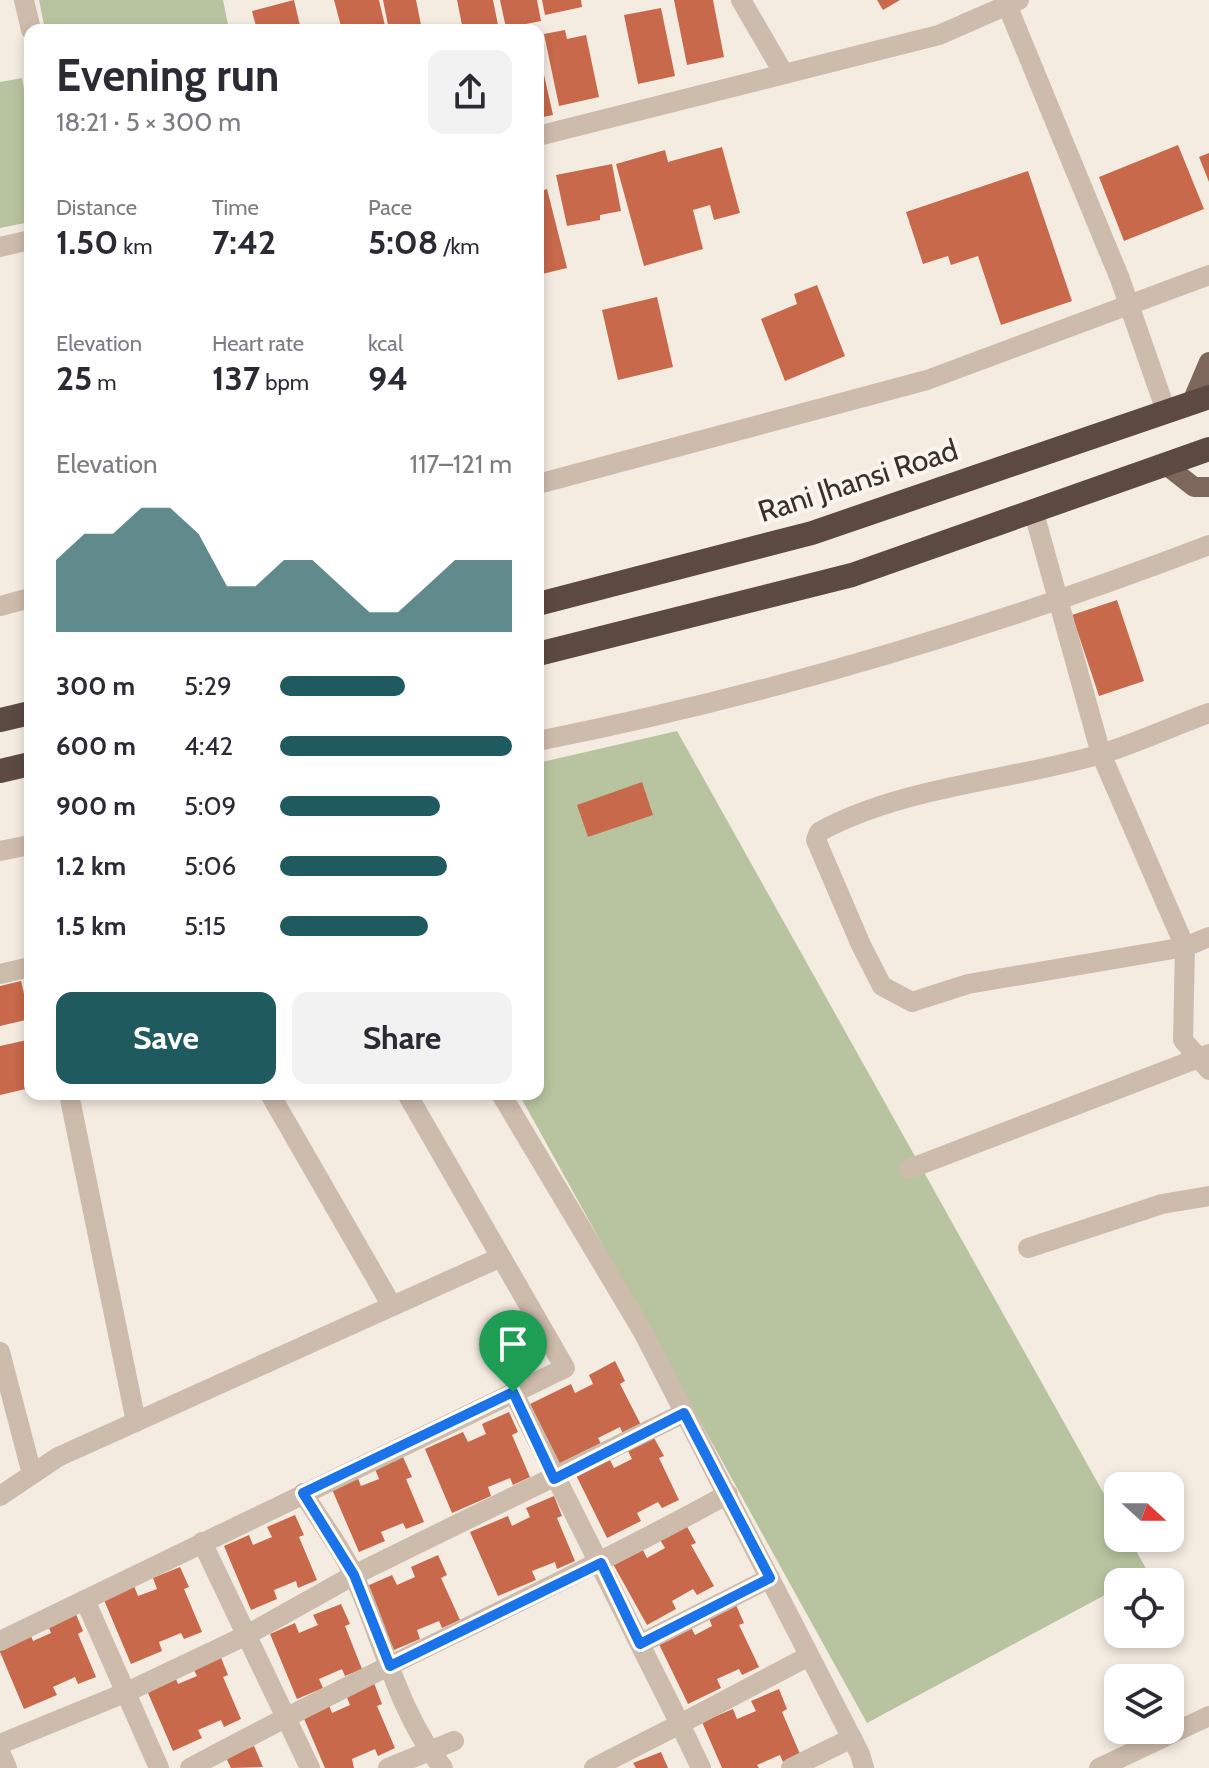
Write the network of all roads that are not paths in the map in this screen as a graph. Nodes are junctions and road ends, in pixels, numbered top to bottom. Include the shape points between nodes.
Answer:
1 (24, 0) edge
2 (741, 0) edge
3 (1011, 2) edge
4 (30, 24) edge
5 (784, 74) junction
6 (544, 134) edge
7 (24, 241) edge
8 (0, 247) edge
9 (1209, 275) edge
10 (1129, 303) junction
11 (1209, 362) edge
12 (1200, 400) edge
13 (1166, 411) junction
14 (1209, 449) edge
15 (1166, 465) junction
16 (544, 482) edge
17 (1209, 487) edge
18 (1034, 513) junction
19 (1209, 545) edge
20 (24, 600) edge
21 (544, 602) edge
22 (1058, 602) junction
23 (0, 606) edge
24 (544, 652) edge
25 (1209, 713) edge
26 (24, 714) edge
27 (0, 720) edge
28 (544, 740) edge
29 (1101, 754) junction
30 (24, 765) edge
31 (0, 771) edge
32 (24, 846) edge
33 (0, 851) edge
34 (1209, 937) edge
35 (1185, 947) junction
36 (24, 968) edge
37 (0, 974) edge
38 (1205, 1060) edge
39 (70, 1100) edge
40 (273, 1100) edge
41 (410, 1100) edge
42 (505, 1100) edge
43 (909, 1169) dead end
44 (1209, 1196) edge
45 (1028, 1248) dead end
46 (499, 1258) junction
47 (392, 1306) junction
48 (0, 1352) edge
49 (513, 1392) junction
50 (684, 1413) junction
51 (136, 1422) junction
52 (32, 1474) junction
53 (554, 1479) junction
54 (303, 1493) junction
55 (728, 1494) junction
56 (0, 1496) edge
57 (202, 1542) junction
58 (601, 1563) junction
59 (354, 1575) junction
60 (770, 1578) junction
61 (85, 1600) junction
62 (247, 1635) junction
63 (0, 1641) edge
64 (640, 1644) junction
65 (809, 1656) junction
66 (390, 1666) junction
67 (127, 1692) junction
68 (1209, 1716) edge
69 (285, 1717) junction
70 (680, 1724) junction
71 (852, 1738) junction
72 (454, 1741) dead end
73 (0, 1744) edge
74 (428, 1750) junction
75 (0, 1752) edge
76 (7, 1768) edge
77 (159, 1768) edge
78 (190, 1768) edge
79 (310, 1768) edge
80 (388, 1768) edge
81 (443, 1768) edge
82 (594, 1768) edge
83 (701, 1768) edge
84 (791, 1768) edge
85 (864, 1768) edge
86 (1099, 1768) edge

1 - 4 street
2 - 5 street
3 - 5 street via 939,35
3 - 10 street
5 - 6 street
7 - 8 street
9 - 10 street
10 - 13 street
10 - 16 street via 927,380
11 - 12 main road
12 - 13 highway, Rani Jhansi Road
13 - 21 highway, Rani Jhansi Road via 812,533
14 - 15 highway
15 - 17 main road via 1194,487
15 - 18 highway
18 - 22 street
18 - 24 highway via 852,575
19 - 22 street
20 - 23 street
22 - 28 street via 670,715
22 - 29 street
25 - 29 street
26 - 27 highway
29 - 35 street
29 - 35 street via 843,819 819,832 816,840 882,986 912,1002 968,984
30 - 31 highway
32 - 33 street
34 - 35 street
35 - 38 street via 1183,1040
36 - 37 street
38 - 43 street
39 - 51 street
40 - 47 street
41 - 46 street
42 - 50 street via 642,1330
44 - 45 street via 1162,1204
46 - 47 street
46 - 49 street via 565,1368
47 - 51 street
48 - 52 street
49 - 53 street
49 - 54 street
50 - 53 street
50 - 55 street
51 - 52 street
52 - 56 street
53 - 58 street
53 - 59 street
54 - 57 street
54 - 59 street
55 - 58 street
55 - 60 street
57 - 61 street
57 - 62 street
58 - 64 street
58 - 66 street
59 - 62 street
59 - 66 street
60 - 64 street
60 - 65 street
61 - 63 street
61 - 67 street
62 - 67 street
62 - 69 street
64 - 70 street
65 - 70 street
65 - 71 street
66 - 69 street
66 - 74 street
67 - 73 street
67 - 77 street
68 - 86 street
69 - 78 street
69 - 79 street
70 - 82 street
70 - 83 street
71 - 84 street
71 - 85 street
72 - 74 street
74 - 80 street
74 - 81 street
75 - 76 street

